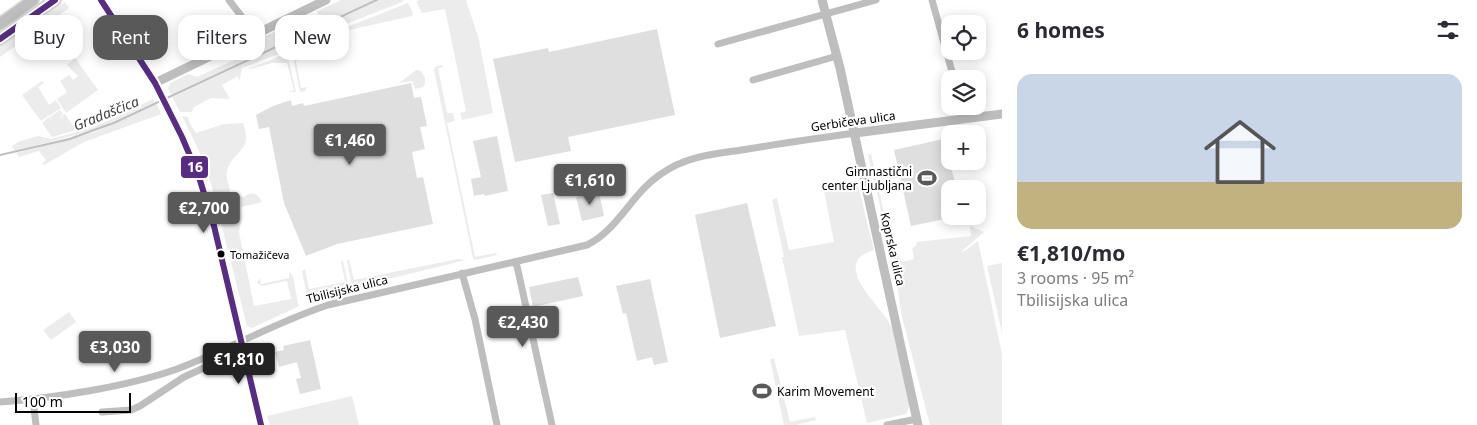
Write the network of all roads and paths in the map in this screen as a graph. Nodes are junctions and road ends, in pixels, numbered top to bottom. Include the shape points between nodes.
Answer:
1 (33, 0) edge
2 (55, 0) edge
3 (101, 0) edge
4 (229, 0) edge
5 (326, 0) edge
6 (822, 0) edge
7 (876, 0) edge
8 (932, 0) edge
9 (826, 14) junction
10 (240, 15) edge
11 (0, 24) edge
12 (265, 29) edge
13 (0, 39) edge
14 (718, 44) dead end
15 (837, 56) junction
16 (202, 60) edge
17 (951, 70) edge
18 (753, 80) dead end
19 (155, 83) junction
20 (1002, 114) edge
21 (963, 115) edge
22 (964, 118) junction
23 (854, 133) junction
24 (708, 154) joint
25 (514, 262) junction
26 (462, 274) junction
27 (241, 340) junction
28 (230, 356) dead end
29 (180, 368) junction
30 (184, 376) junction
31 (33, 399) junction
32 (0, 402) edge
33 (102, 412) dead end
34 (918, 422) edge
35 (36, 425) edge
36 (261, 425) edge
37 (497, 425) edge
38 (552, 425) edge
39 (887, 425) edge

1 - 11 main road
2 - 13 main road
3 - 19 street
4 - 10 street
5 - 12 street
6 - 9 street, Koprska ulica
7 - 9 street
8 - 17 street
9 - 14 street
9 - 15 street, Koprska ulica
15 - 18 street
15 - 23 street, Koprska ulica
16 - 19 street
19 - 27 street via 188,150 208,204
20 - 22 street, Gerbičeva ulica
21 - 22 street
22 - 23 street, Gerbičeva ulica
23 - 24 street, Gerbičeva ulica
23 - 34 street, Koprska ulica
24 - 25 street, Tbilisijska ulica via 672,166 651,180 594,242
25 - 26 street, Tbilisijska ulica
25 - 38 street
26 - 27 street, Tbilisijska ulica via 328,304
26 - 37 street via 475,319
27 - 29 street, Tbilisijska ulica
27 - 36 street
28 - 30 street
29 - 30 street
29 - 31 street, Tbilisijska ulica via 141,379
30 - 33 street via 140,406
31 - 32 street, Tbilisijska ulica
31 - 35 street
34 - 39 street, Koprska ulica

